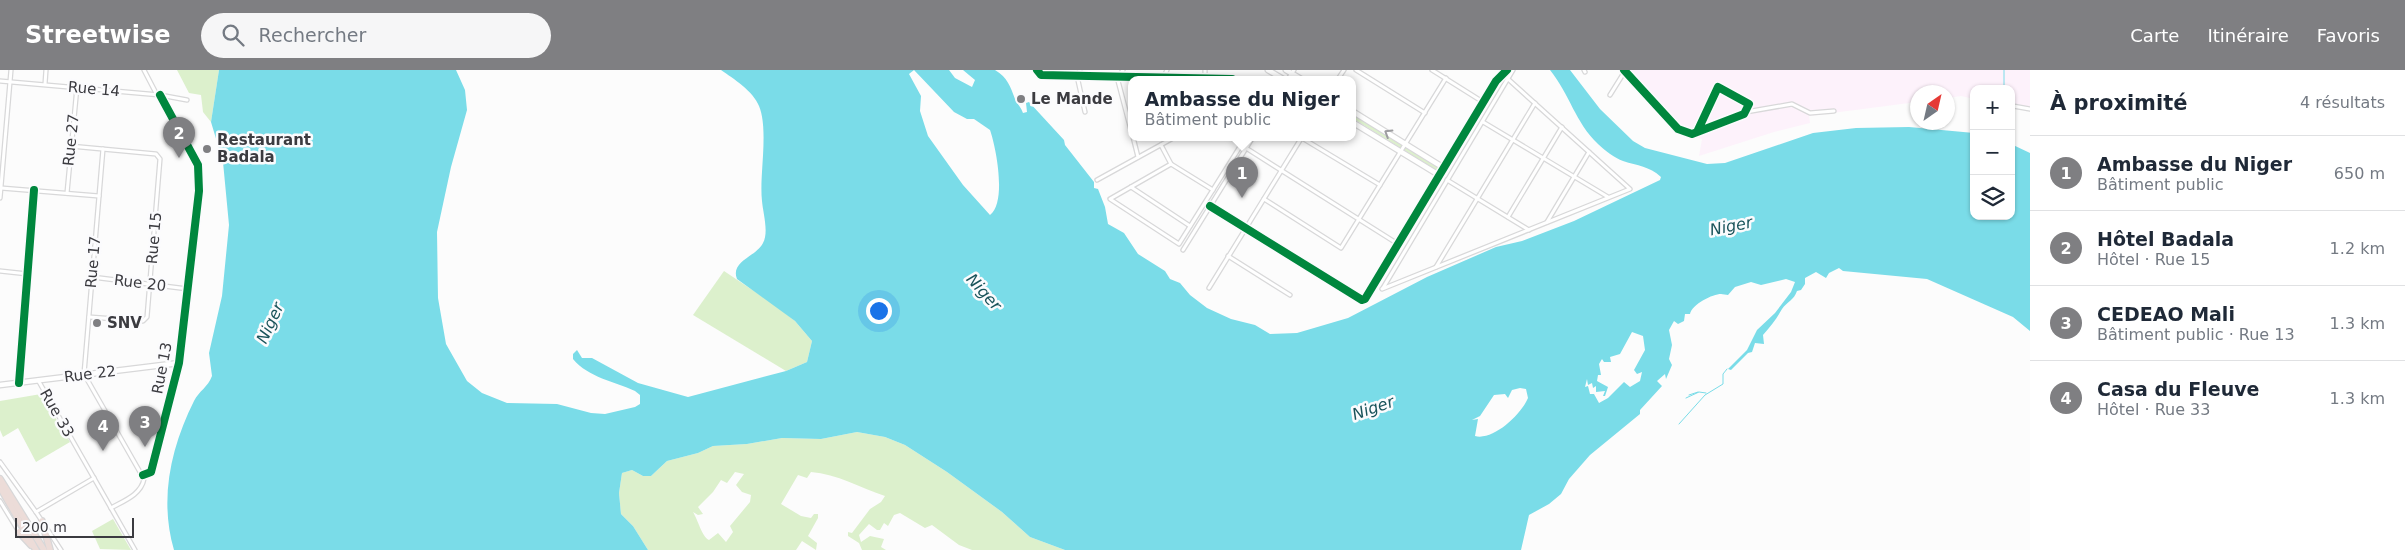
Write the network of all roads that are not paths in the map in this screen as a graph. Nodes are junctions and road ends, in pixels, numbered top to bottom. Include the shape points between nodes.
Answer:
1 (11, 70) edge
2 (46, 70) edge
3 (144, 70) edge
4 (1037, 70) edge
5 (1080, 70) edge
6 (1122, 70) edge
7 (1356, 70) edge
8 (1432, 70) edge
9 (1506, 70) edge
10 (1513, 70) edge
11 (1624, 70) edge
12 (1077, 76) junction
13 (1117, 76) junction
14 (1128, 76) edge
15 (1446, 78) junction
16 (1508, 79) junction
17 (0, 81) edge
18 (11, 82) junction
19 (45, 84) junction
20 (77, 87) junction
21 (158, 95) junction
22 (1610, 95) dead end
23 (187, 100) dead end
24 (1483, 102) junction
25 (1535, 103) junction
26 (2015, 106) edge
27 (2030, 109) edge
28 (1834, 111) dead end
29 (1085, 112) dead end
30 (1745, 112) junction
31 (1356, 113) edge
32 (1425, 113) junction
33 (1128, 120) edge
34 (1483, 122) junction
35 (1356, 124) edge
36 (1562, 128) junction
37 (1696, 132) junction
38 (1513, 140) junction
39 (1133, 141) edge
40 (1168, 141) edge
41 (1236, 141) edge
42 (1243, 141) edge
43 (1250, 141) edge
44 (1300, 141) edge
45 (1308, 141) edge
46 (1405, 144) junction
47 (1161, 145) junction
48 (1240, 145) junction
49 (70, 146) junction
50 (1246, 148) junction
51 (103, 149) junction
52 (1401, 152) junction
53 (1589, 152) junction
54 (1138, 157) junction
55 (1544, 158) junction
56 (1171, 164) junction
57 (1444, 168) junction
58 (1281, 172) junction
59 (1439, 176) junction
60 (1574, 176) junction
61 (1097, 180) dead end
62 (1448, 180) junction
63 (1380, 186) junction
64 (1132, 187) junction
65 (1, 188) edge
66 (34, 190) junction
67 (1213, 190) junction
68 (66, 193) junction
69 (99, 196) junction
70 (1608, 197) junction
71 (0, 198) edge
72 (1477, 198) junction
73 (1264, 199) junction
74 (1210, 206) junction
75 (1508, 217) junction
76 (1359, 220) junction
77 (1546, 223) junction
78 (1190, 226) junction
79 (1246, 229) junction
80 (1529, 230) junction
81 (1398, 244) junction
82 (1183, 250) dead end
83 (1228, 256) junction
84 (1436, 268) junction
85 (0, 271) edge
86 (28, 274) junction
87 (92, 277) junction
88 (150, 284) junction
89 (1209, 288) dead end
90 (188, 289) junction
91 (1290, 295) dead end
92 (89, 317) junction
93 (179, 363) junction
94 (84, 374) junction
95 (38, 380) junction
96 (19, 383) junction
97 (0, 385) edge
98 (0, 462) edge
99 (143, 475) junction
100 (0, 478) edge
101 (94, 478) junction
102 (0, 487) edge
103 (0, 501) edge
104 (111, 508) junction
105 (36, 512) junction
106 (42, 522) junction
107 (19, 532) joint
108 (36, 550) edge
109 (44, 550) edge
110 (50, 550) edge
111 (61, 550) edge
112 (135, 550) edge

1 - 18 street
2 - 19 street
3 - 21 street, Rue 13
4 - 12 street via 1041,75
5 - 12 street
6 - 13 street
7 - 32 street
8 - 15 street
9 - 24 street
10 - 16 street
11 - 22 street
11 - 37 street via 1678,129 1692,134
12 - 13 street
12 - 29 street
13 - 14 street
13 - 33 street
15 - 24 street
15 - 32 street
16 - 25 street
16 - 34 street
17 - 18 street, Rue 14
18 - 19 street, Rue 14
18 - 65 street
19 - 20 street, Rue 14
20 - 21 street, Rue 14
20 - 49 street, Rue 27
21 - 23 street, Rue 14
21 - 90 street, Rue 13 via 198,165 199,191
24 - 57 street
25 - 36 street
25 - 38 street
26 - 27 street
28 - 30 street via 1810,113 1792,104
30 - 37 street
30 - 37 street via 1749,104 1718,87
46 -> 31 street
32 - 46 street
34 - 38 street
34 - 62 street
35 - 52 street
36 - 53 street
36 - 55 street
38 - 55 street
38 - 72 street
39 - 54 street
40 - 47 street
41 - 48 street
42 - 48 street
43 - 50 street
44 - 58 street
45 - 63 street
46 - 52 street
46 - 57 street
47 - 54 street
47 - 56 street
48 - 67 street
49 - 51 street
49 - 68 street, Rue 27
50 - 58 street
50 - 74 street
51 - 69 street, Rue 17
51 - 88 street, Rue 15 via 156,154 160,159
52 - 59 street
52 - 63 street
53 - 60 street
53 - 70 street via 1630,189
54 - 61 street
55 - 60 street
55 - 75 street
56 - 64 street
56 - 67 street
57 - 59 street
58 - 73 street
58 - 76 street
59 - 81 street
60 - 70 street
60 - 77 street
62 - 72 street
62 - 84 street via 1382,289
63 - 76 street
64 - 78 street
64 - 78 street via 1110,199 1179,244
65 - 66 street
65 - 71 street
66 - 68 street
66 - 86 street
67 - 78 street
68 - 69 street
69 - 87 street, Rue 17
70 - 77 street
72 - 75 street
72 - 84 street
73 - 76 street via 1341,248
73 - 79 street
74 - 79 street
74 - 82 street
75 - 80 street
76 - 81 street
77 - 80 street
79 - 81 street via 1362,300 1369,297
79 - 83 street
80 - 84 street
83 - 89 street
83 - 91 street
85 - 86 street
86 - 96 street
87 - 88 street, Rue 20
87 - 92 street, Rue 17
88 - 90 street, Rue 20
88 - 92 street, Rue 15 via 144,321
90 - 93 street, Rue 13
92 - 94 street, Rue 17
93 - 94 street, Rue 22
93 - 99 street, Rue 13 via 151,472
94 - 95 street, Rue 22
94 - 99 street
95 - 96 street, Rue 22
95 - 101 street, Rue 33
96 - 97 street, Rue 22
98 - 105 street
99 - 104 street via 143,484 137,493
100 - 109 highway
101 - 104 street, Rue 33
101 - 105 street
102 - 108 highway
103 - 107 street
104 - 112 street, Rue 33
105 - 106 street
106 - 110 highway
106 - 111 street
107 - 108 highway

